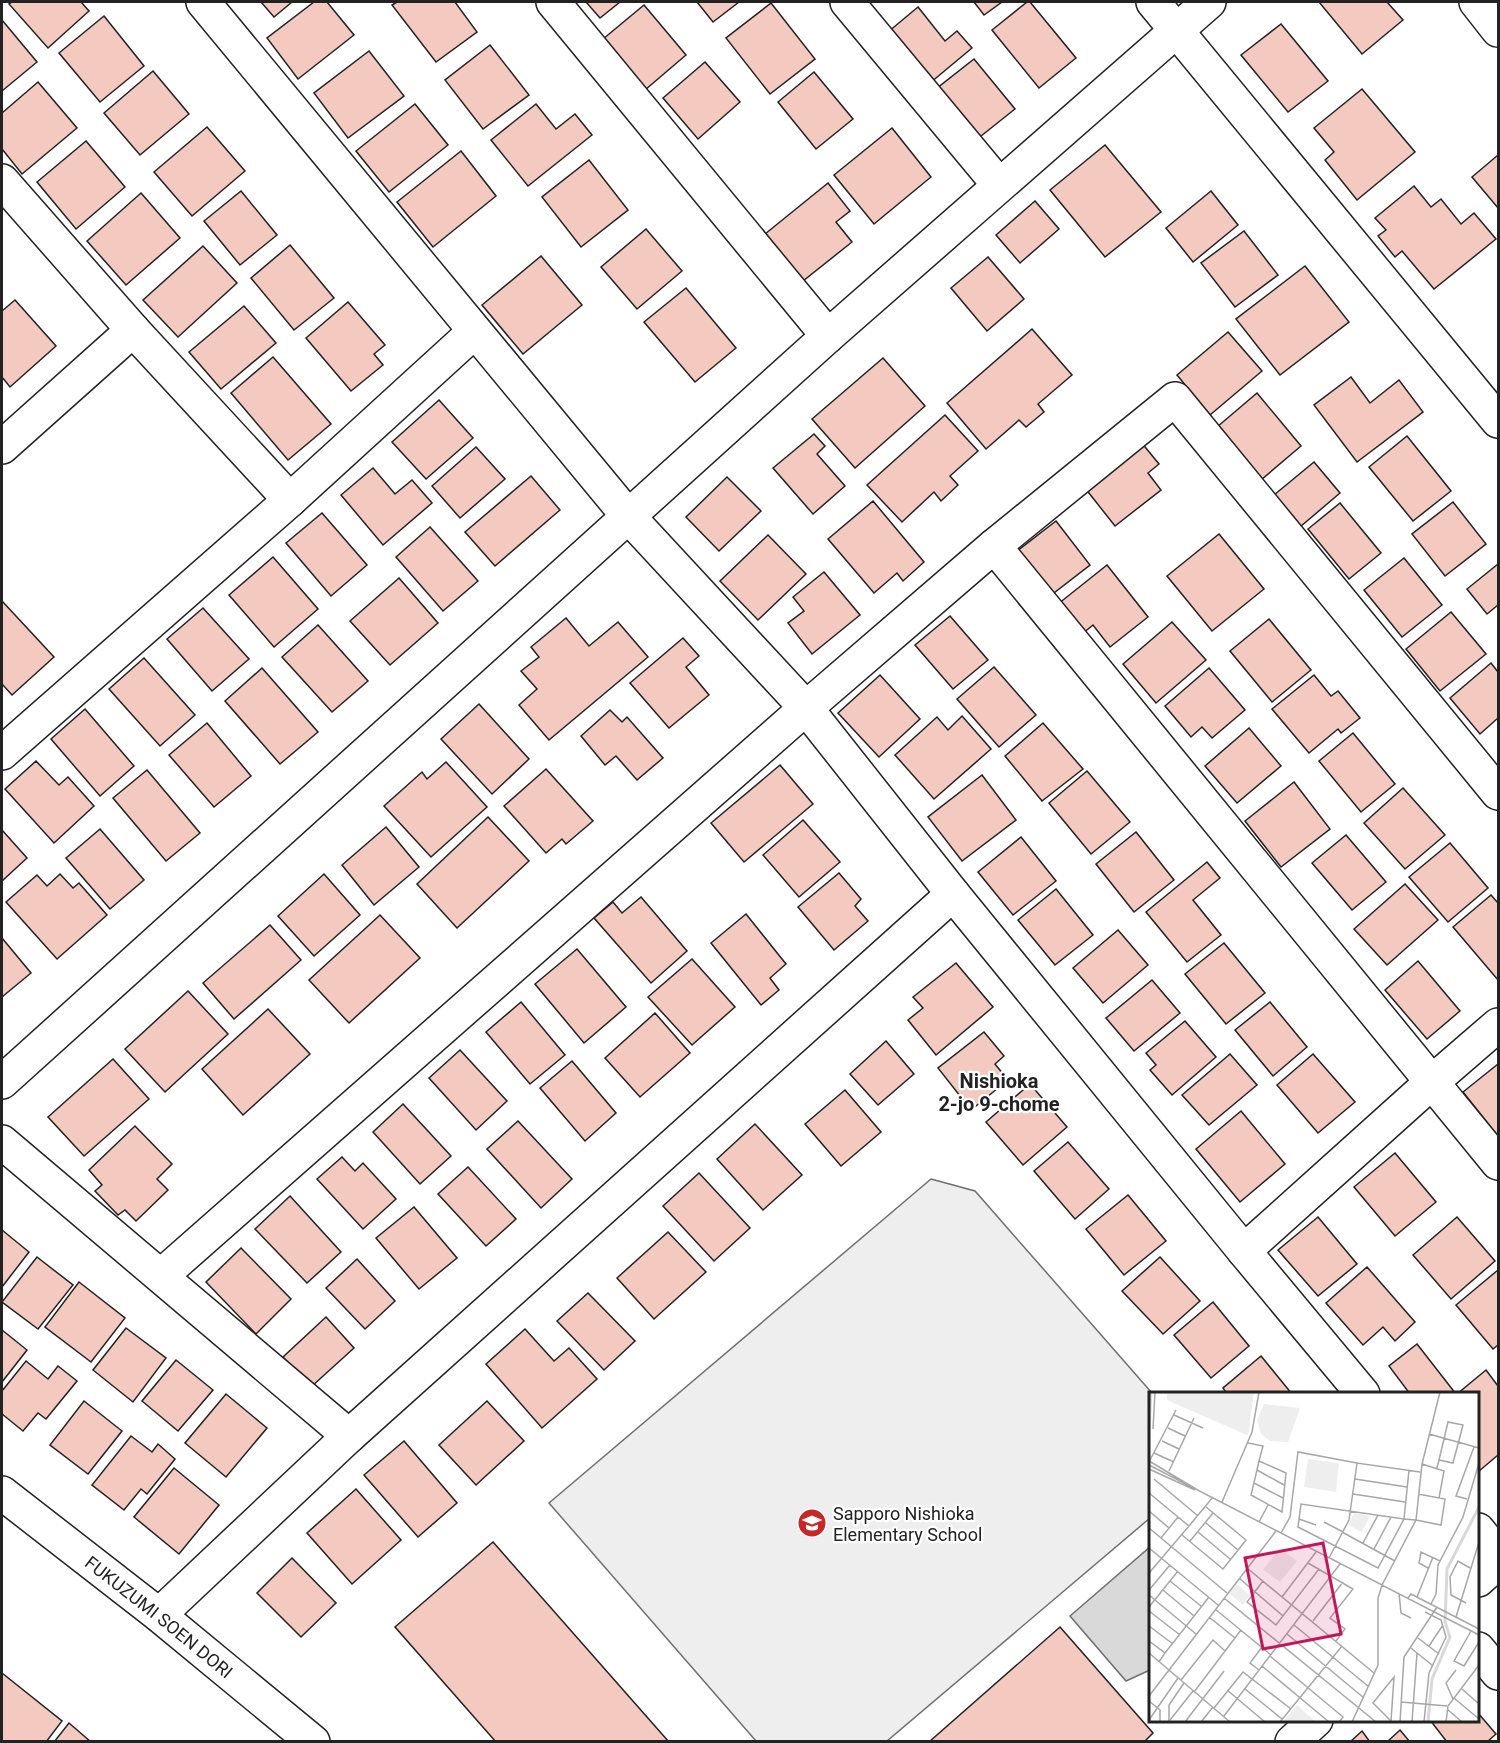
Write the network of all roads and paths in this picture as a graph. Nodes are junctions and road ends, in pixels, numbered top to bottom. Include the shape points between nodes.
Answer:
1 (203, 2) edge
2 (553, 2) edge
3 (848, 2) edge
4 (1153, 2) edge
5 (1209, 2) edge
6 (1476, 2) edge
7 (1176, 29) junction
8 (1498, 30) edge
9 (2, 181) edge
10 (999, 185) junction
11 (133, 330) junction
12 (474, 332) junction
13 (828, 336) junction
14 (1498, 421) edge
15 (2, 447) edge
16 (290, 500) junction
17 (628, 516) junction
18 (994, 546) junction
19 (806, 708) junction
20 (2, 753) edge
21 (1498, 793) edge
22 (953, 894) junction
23 (1498, 1025) edge
24 (2, 1082) edge
25 (1432, 1082) junction
26 (2, 1142) edge
27 (1498, 1163) edge
28 (1244, 1251) junction
29 (161, 1276) junction
30 (1362, 1392) edge
31 (349, 1437) junction
32 (2, 1493) edge
33 (1479, 1531) edge
34 (1498, 1555) edge
35 (1498, 1562) edge
36 (1479, 1579) edge
37 (159, 1615) junction
38 (1479, 1650) edge
39 (1498, 1673) edge
40 (313, 1742) edge

1 - 12 street
2 - 13 street
3 - 10 street
4 - 7 street
5 - 7 street
6 - 8 street
7 - 10 street
7 - 14 street
9 - 11 street
10 - 13 street
11 - 15 street
11 - 16 street
12 - 16 street
12 - 17 street
13 - 17 street
16 - 20 street
17 - 19 street
17 - 24 street
18 - 19 street
18 - 21 street via 1174,399
18 - 25 street
19 - 22 street
19 - 29 street
22 - 28 street
22 - 31 street
23 - 25 street
25 - 27 street
25 - 28 street
26 - 29 street
28 - 30 street
29 - 31 street
31 - 37 street
32 - 37 street, FUKUZUMI SOEN DORI
33 - 34 street
35 - 36 street
37 - 40 street, FUKUZUMI SOEN DORI
38 - 39 street

